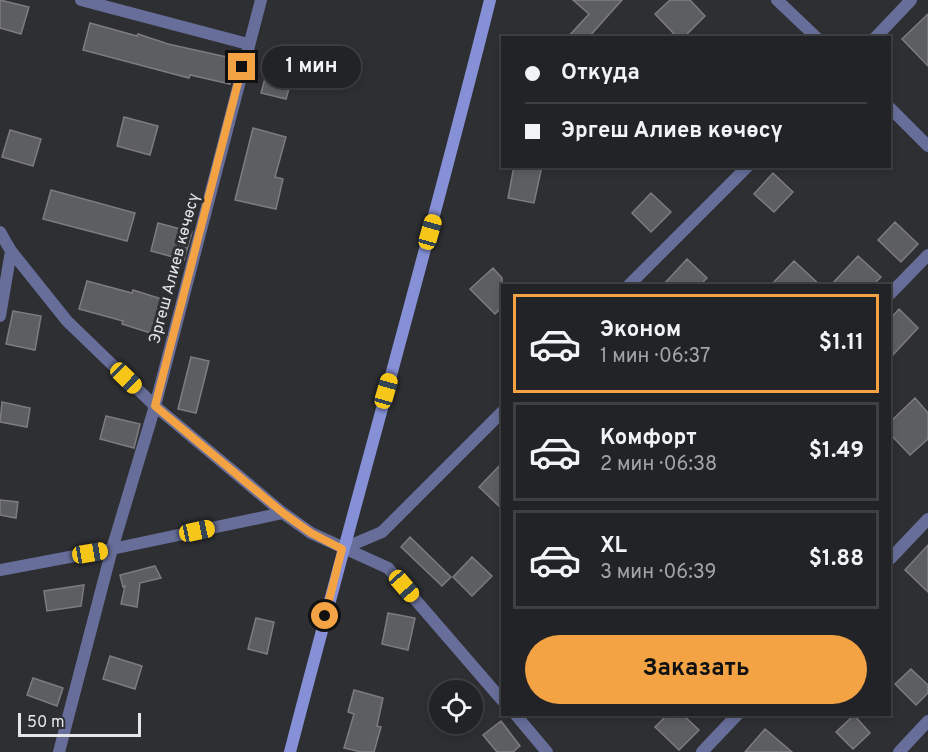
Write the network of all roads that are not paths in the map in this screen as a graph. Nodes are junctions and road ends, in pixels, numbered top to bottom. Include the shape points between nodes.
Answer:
1 (81, 0) edge
2 (261, 0) edge
3 (490, 0) edge
4 (777, 0) edge
5 (911, 0) edge
6 (815, 36) edge
7 (877, 36) edge
8 (248, 44) junction
9 (891, 109) edge
10 (928, 146) edge
11 (745, 168) edge
12 (0, 232) edge
13 (11, 251) junction
14 (928, 255) edge
15 (630, 284) edge
16 (891, 293) edge
17 (0, 316) edge
18 (155, 406) junction
19 (501, 413) edge
20 (283, 513) junction
21 (928, 519) edge
22 (112, 549) junction
23 (342, 549) junction
24 (891, 558) edge
25 (0, 570) edge
26 (501, 693) edge
27 (517, 716) edge
28 (736, 716) edge
29 (928, 721) edge
30 (59, 752) edge
31 (290, 752) edge
32 (547, 752) edge
33 (702, 752) edge
34 (899, 752) edge

1 - 8 street
2 - 8 street, Эргеш Алиев көчөсү
3 - 23 main road via 443,187
4 - 6 street
5 - 7 street
8 - 18 street, Эргеш Алиев көчөсү
9 - 10 street
11 - 15 street
12 - 13 street
13 - 17 street
13 - 18 street via 67,321
14 - 16 street
18 - 20 street
18 - 22 street, Эргеш Алиев көчөсү
19 - 23 street via 382,532
20 - 22 street
20 - 23 street
21 - 24 street
22 - 25 street
22 - 30 street, Эргеш Алиев көчөсү
23 - 26 street via 388,568
23 - 31 main road
27 - 32 street
28 - 33 street
29 - 34 street

